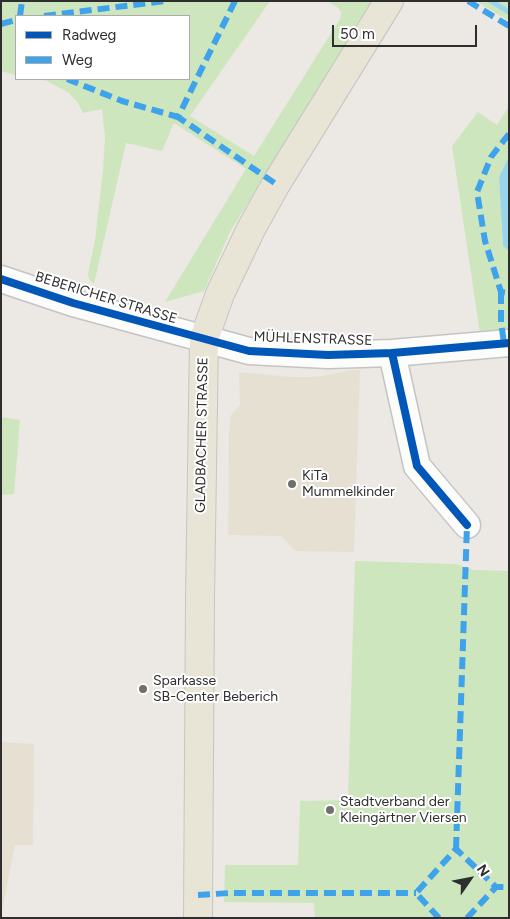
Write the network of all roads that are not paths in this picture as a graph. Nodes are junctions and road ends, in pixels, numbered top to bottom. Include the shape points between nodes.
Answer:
1 (389, 1) edge
2 (1, 279) edge
3 (204, 339) junction
4 (509, 343) edge
5 (392, 353) junction
6 (467, 525) dead end
7 (198, 918) edge

1 - 3 main road, GLADBACHER STRASSE via 251,229 220,294
2 - 3 street, BEBERICHER STRASSE via 73,303
3 - 5 street, MÜHLENSTRASSE via 249,351 328,355
3 - 7 main road, GLADBACHER STRASSE
4 - 5 street, MÜHLENSTRASSE
5 - 6 street, MÜHLENSTRASSE via 416,466

